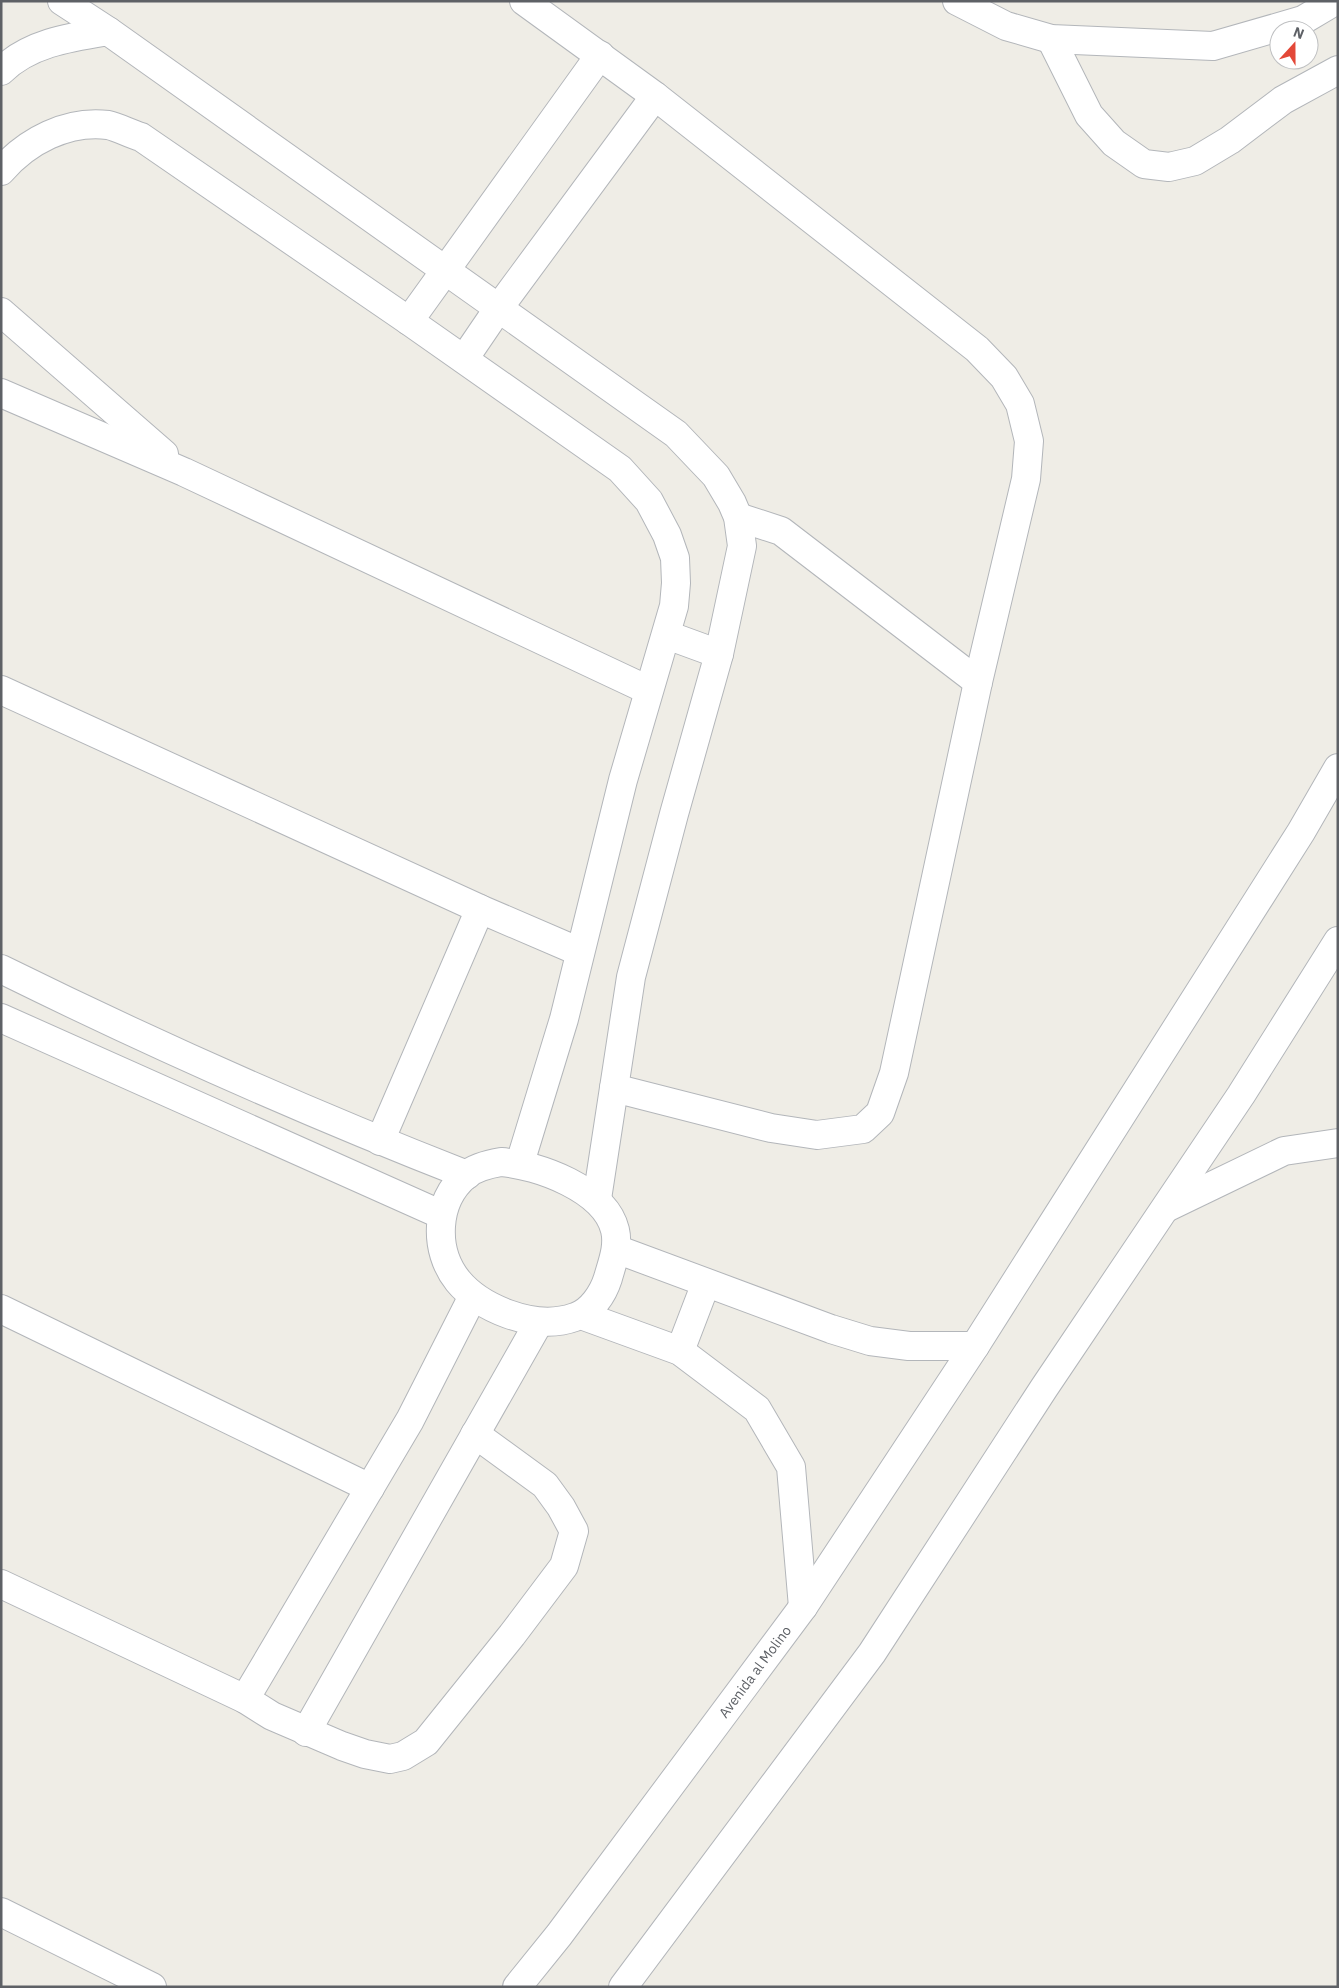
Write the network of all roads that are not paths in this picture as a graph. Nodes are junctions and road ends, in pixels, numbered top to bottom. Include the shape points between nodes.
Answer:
1 (62, 1) edge
2 (524, 1) edge
3 (958, 1) edge
4 (1335, 1) edge
5 (108, 31) junction
6 (1051, 39) junction
7 (600, 55) junction
8 (1338, 70) edge
9 (1, 71) edge
10 (655, 96) junction
11 (1, 171) edge
12 (446, 271) junction
13 (498, 308) junction
14 (1, 312) edge
15 (409, 321) junction
16 (464, 359) junction
17 (1, 393) edge
18 (184, 472) junction
19 (738, 517) junction
20 (667, 635) junction
21 (719, 654) junction
22 (978, 682) junction
23 (1, 690) edge
24 (648, 690) junction
25 (1338, 768) edge
26 (480, 909) junction
27 (1338, 941) edge
28 (580, 952) junction
29 (1, 968) edge
30 (1, 1018) edge
31 (614, 1088) junction
32 (380, 1141) junction
33 (1338, 1143) edge
34 (520, 1163) junction
35 (466, 1175) junction
36 (597, 1199) junction
37 (1164, 1209) junction
38 (442, 1215) junction
39 (616, 1249) junction
40 (706, 1282) junction
41 (473, 1296) junction
42 (1, 1309) edge
43 (581, 1315) junction
44 (539, 1322) junction
45 (975, 1346) junction
46 (680, 1351) junction
47 (475, 1434) junction
48 (370, 1488) junction
49 (1, 1584) edge
50 (803, 1607) junction
51 (245, 1699) junction
52 (306, 1732) junction
53 (1, 1912) edge
54 (152, 1987) edge
55 (517, 1987) edge
56 (624, 1987) edge

1 - 5 street
2 - 7 street
3 - 6 street via 1006,26
4 - 6 street via 1303,20 1213,46
5 - 9 street via 57,40 13,59
5 - 12 street
6 - 8 street via 1089,115 1114,143 1144,164 1169,167 1195,161 1230,140 1283,100
7 - 10 street
7 - 12 street
10 - 13 street
10 - 22 street via 977,349 1004,378 1020,404 1029,441 1026,479
11 - 15 street via 14,156 52,133 79,126 109,125 140,138 178,162
12 - 13 street
12 - 15 street
13 - 16 street
13 - 19 street via 676,434 716,476
14 - 18 street
15 - 16 street
16 - 20 street via 620,469 649,501 675,558 676,590
17 - 18 street
18 - 24 street
19 - 21 street via 742,546
19 - 22 street via 781,532
20 - 21 street
20 - 24 street
21 - 31 street via 631,977
22 - 31 street via 894,1073 880,1113 862,1129 817,1135 771,1128
23 - 26 street
24 - 28 street
25 - 45 street, Avenida al Molino via 1301,832
26 - 28 street
26 - 32 street
27 - 37 street
28 - 34 street via 564,1019
29 - 32 street via 271,1095
30 - 38 street
31 - 36 street
32 - 35 street
33 - 37 street via 1284,1151
34 - 35 street via 501,1162 483,1166
34 - 36 street via 544,1171
35 - 38 street via 450,1193
36 - 39 street via 615,1230
37 - 56 street via 872,1653
38 - 41 street via 442,1241 447,1264
39 - 40 street
39 - 43 street via 606,1284 595,1303
40 - 45 street via 870,1341 908,1346
40 - 46 street
41 - 44 street via 498,1310
41 - 48 street via 410,1420
42 - 48 street
43 - 44 street via 562,1322
43 - 46 street
44 - 47 street
45 - 50 street, Avenida al Molino
46 - 50 street via 756,1409 791,1467
47 - 52 street
47 - 52 street via 545,1485 561,1507 574,1531 564,1566 426,1742 390,1759 365,1754
48 - 51 street
49 - 51 street
50 - 55 street, Avenida al Molino
51 - 52 street
53 - 54 street

